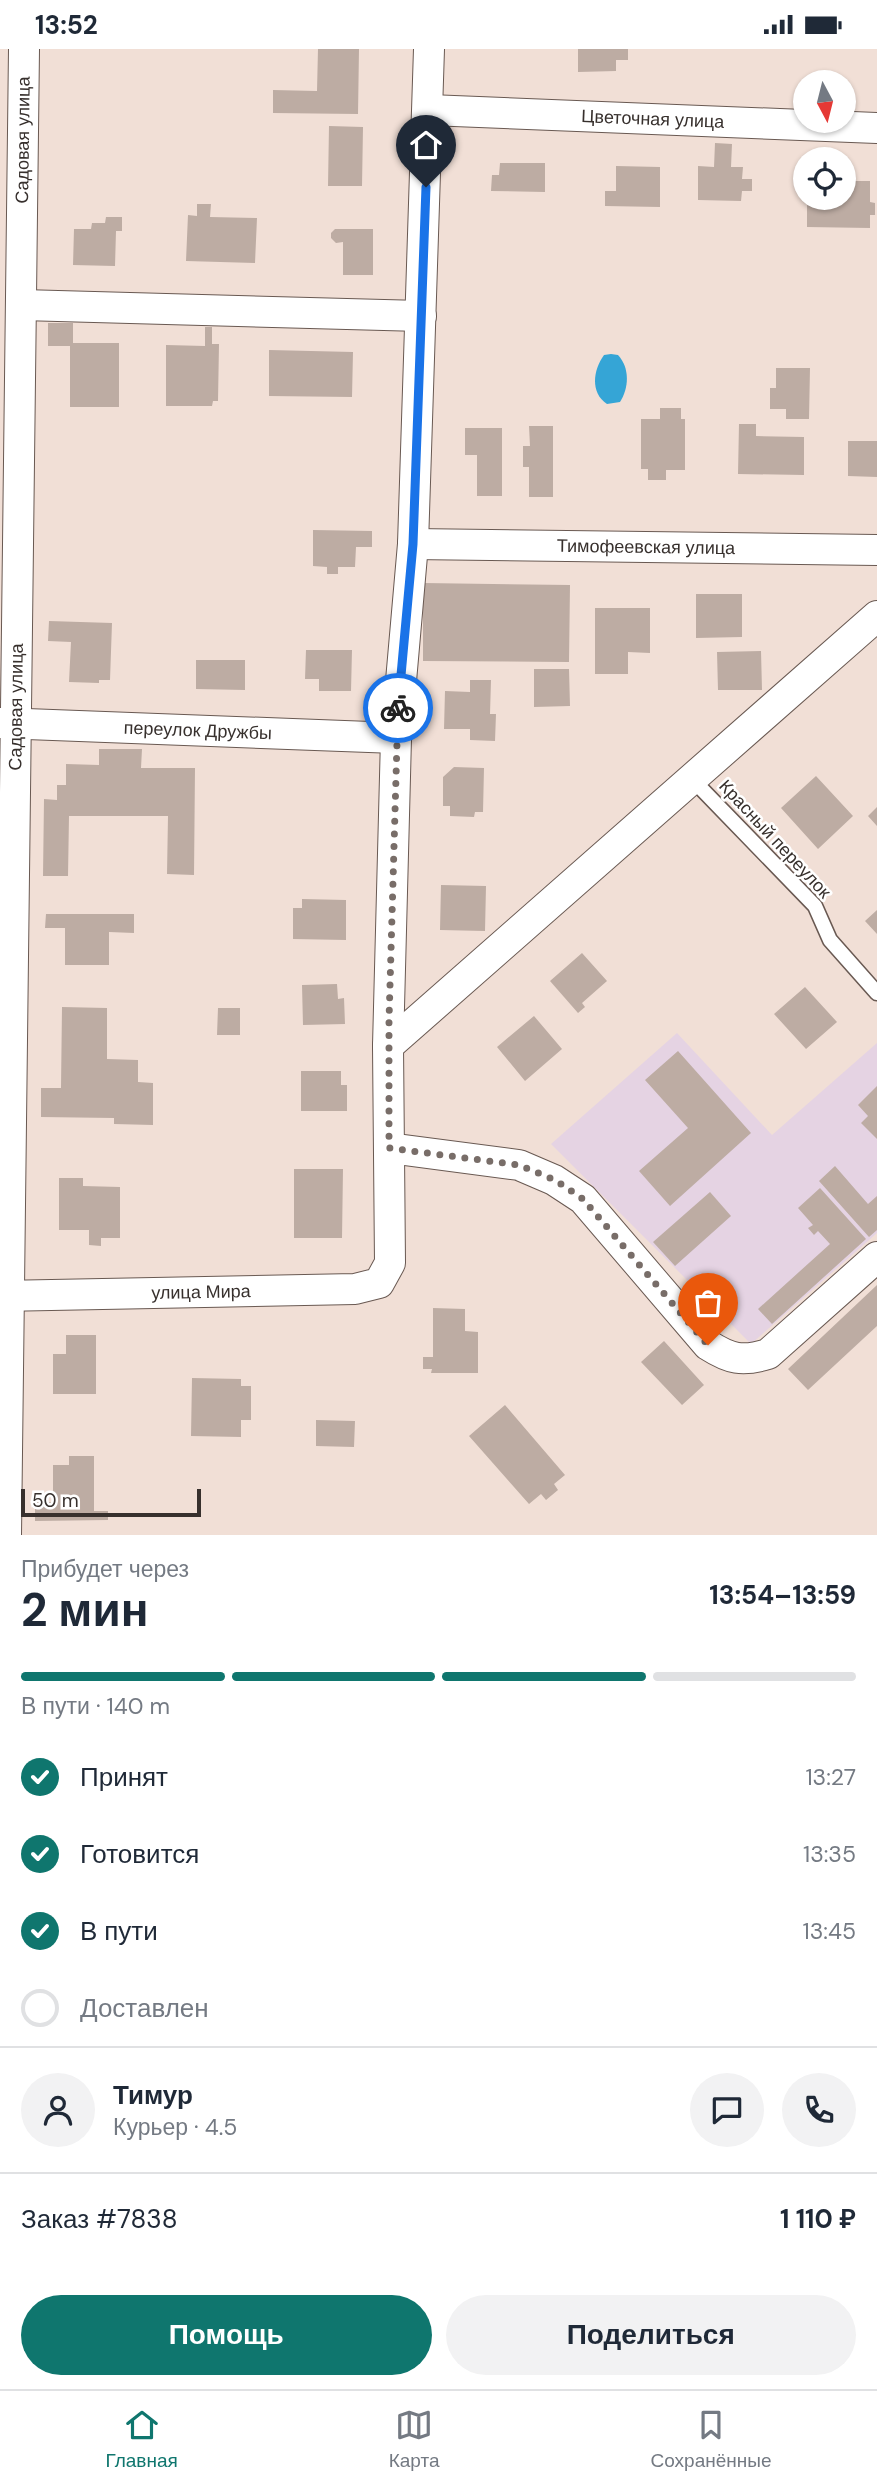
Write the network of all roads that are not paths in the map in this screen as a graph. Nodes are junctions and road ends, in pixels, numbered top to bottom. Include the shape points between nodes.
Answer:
1 (24, 49) edge
2 (429, 49) edge
3 (429, 110) junction
4 (877, 128) edge
5 (12, 178) edge
6 (22, 305) junction
7 (421, 316) junction
8 (413, 544) junction
9 (877, 550) edge
10 (877, 615) edge
11 (9, 724) edge
12 (396, 738) junction
13 (692, 779) junction
14 (877, 993) edge
15 (388, 1046) junction
16 (389, 1148) junction
17 (877, 1257) edge
18 (4, 1296) edge
19 (6, 1535) edge

1 - 5 street, Садовая улица
2 - 3 street
3 - 4 street, Цветочная улица
3 - 7 street
5 - 6 street, Садовая улица
6 - 7 street
6 - 11 street, Садовая улица
7 - 8 street
8 - 9 street, Тимофеевская улица
8 - 12 street
10 - 13 street
11 - 12 street, переулок Дружбы
11 - 18 street, Садовая улица
12 - 15 street
13 - 14 lane, Красный переулок via 815,906 830,940
13 - 15 street
15 - 16 street
16 - 17 street via 519,1165 555,1180 583,1199 708,1345 726,1356 749,1360 768,1355
16 - 18 street, улица Мира via 390,1263 379,1283 355,1289
18 - 19 street, Садовая улица

